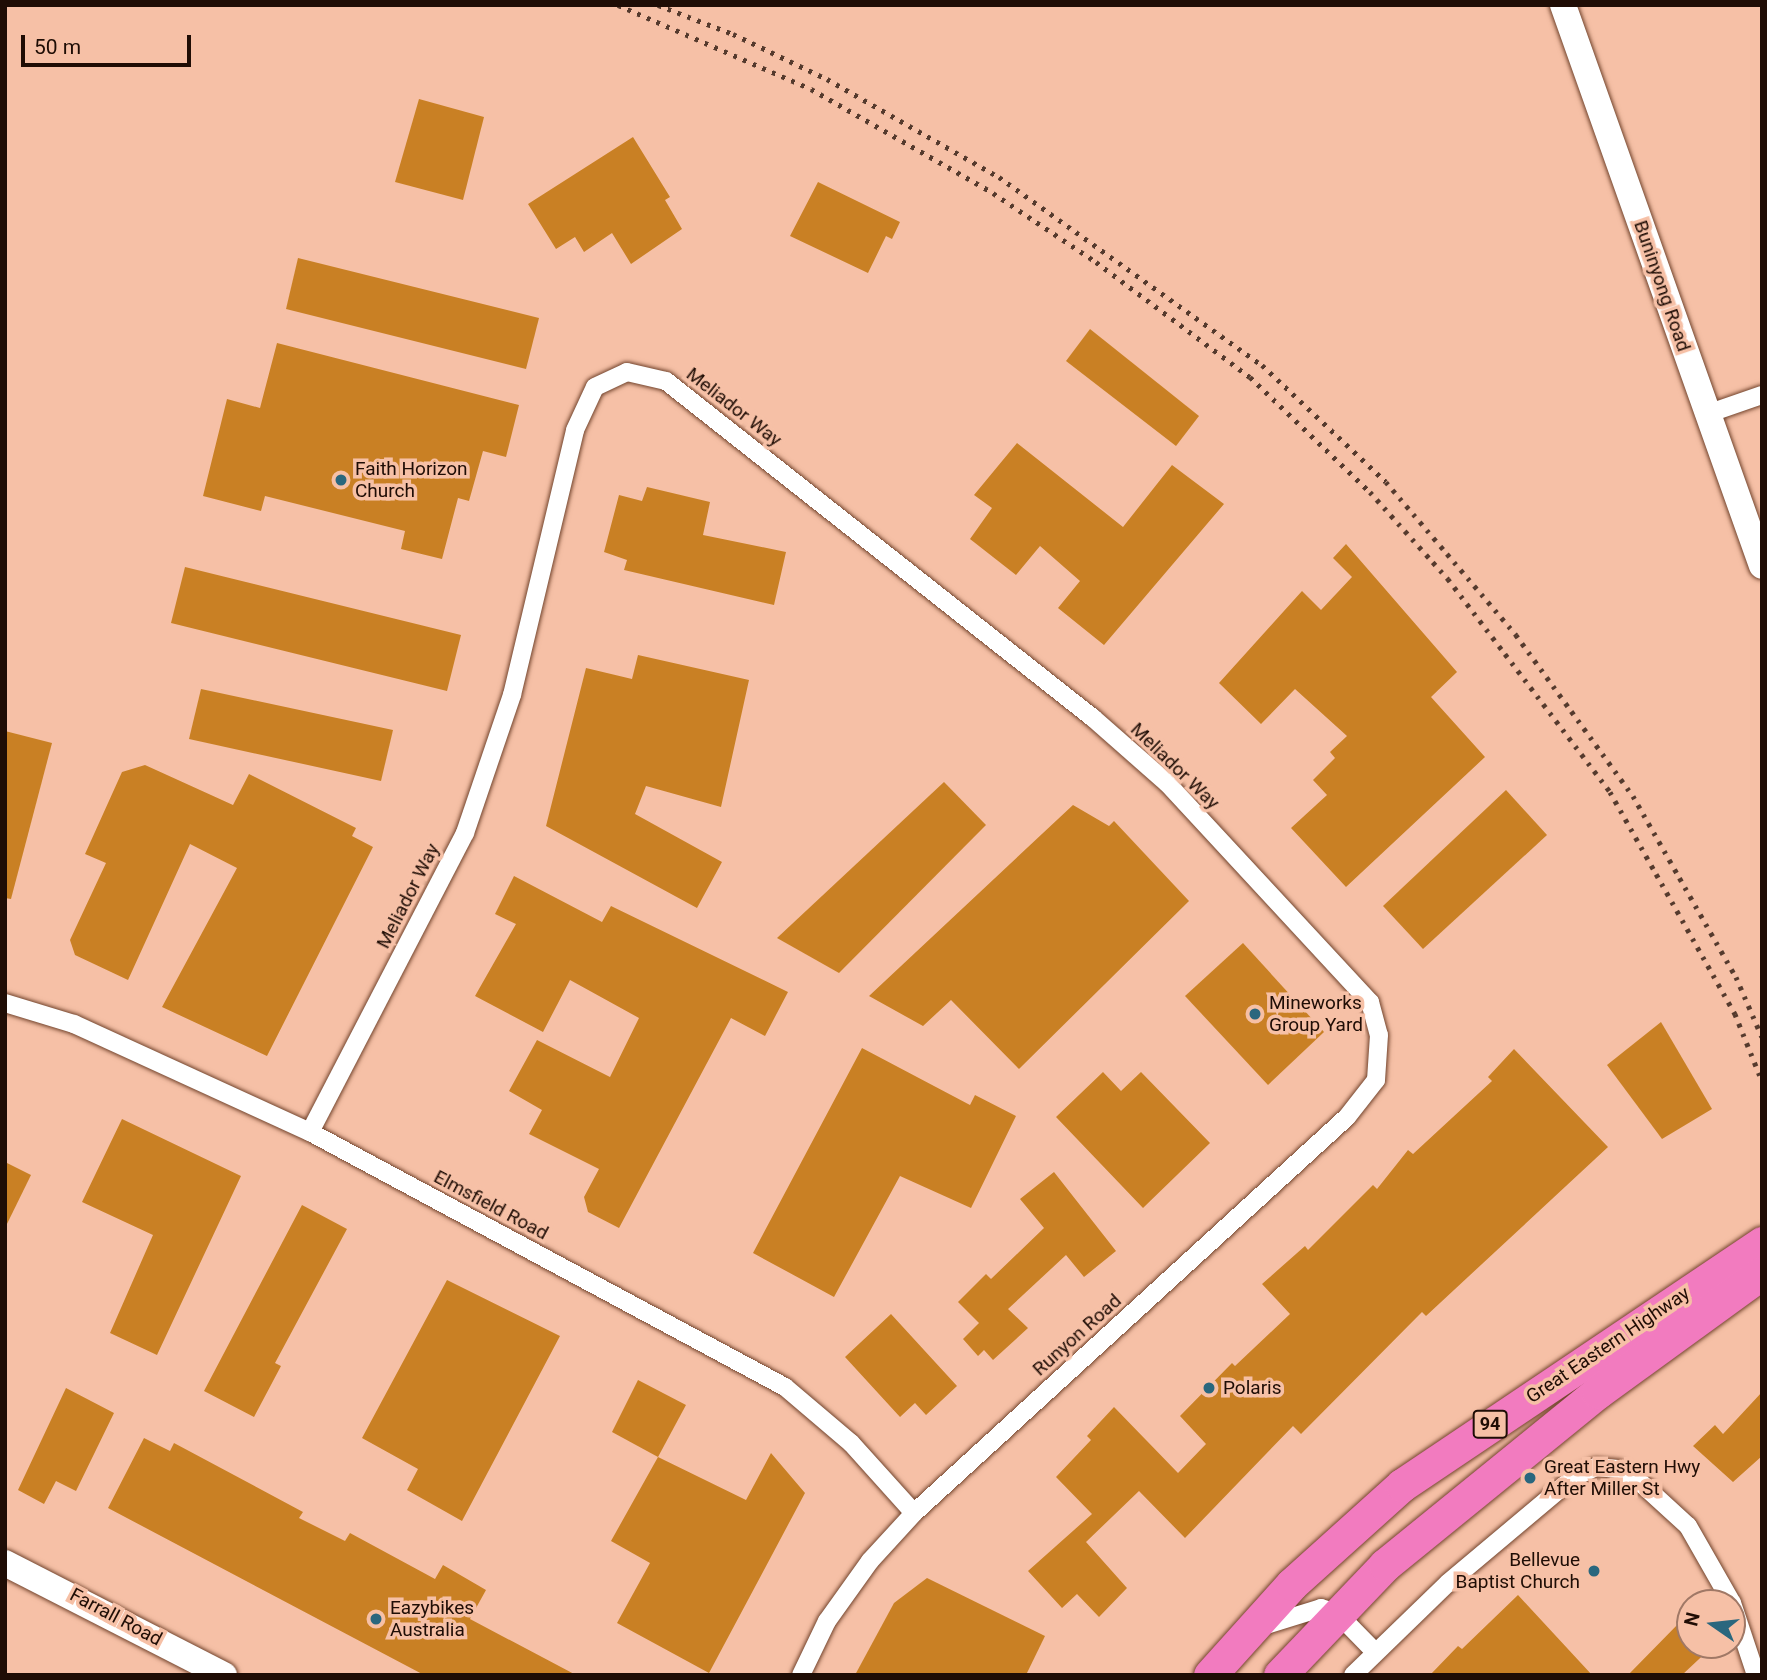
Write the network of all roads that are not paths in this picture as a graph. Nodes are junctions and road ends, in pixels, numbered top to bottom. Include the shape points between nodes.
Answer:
1 (1563, 5) edge
2 (1762, 395) edge
3 (1707, 414) junction
4 (1762, 566) edge
5 (5, 1003) edge
6 (1379, 1035) joint
7 (310, 1132) junction
8 (1760, 1254) edge
9 (914, 1513) junction
10 (5, 1563) edge
11 (1724, 1589) edge
12 (1337, 1613) junction
13 (1247, 1632) junction
14 (1746, 1645) edge
15 (1375, 1652) junction
16 (224, 1675) edge
17 (801, 1675) edge
18 (1210, 1675) edge
19 (1280, 1675) edge
20 (1353, 1675) edge
21 (1756, 1675) edge

1 - 3 main road, Buninyong Road
2 - 3 street
3 - 4 main road, Buninyong Road
5 - 7 street, Elmsfield Road via 99,1034
6 - 7 street, Meliador Way via 1370,1002 1146,764 666,381 627,372 595,387 575,430 512,695 465,833
6 - 9 street, Runyon Road via 1376,1080 1347,1117
7 - 9 street, Elmsfield Road via 785,1387 851,1443
8 - 12 highway, Great Eastern Highway / 94 via 1385,1564
8 - 13 highway, Great Eastern Highway / 94 via 1402,1485 1338,1540
9 - 17 street, Runyon Road via 870,1561 827,1621
10 - 16 main road, Farrall Road
11 - 15 street via 1688,1526 1642,1484 1618,1469 1596,1466 1573,1478
12 - 13 street via 1321,1608
12 - 15 street
12 - 19 highway, Great Eastern Highway / 94
13 - 18 highway, Great Eastern Highway / 94
14 - 21 street
15 - 20 street

